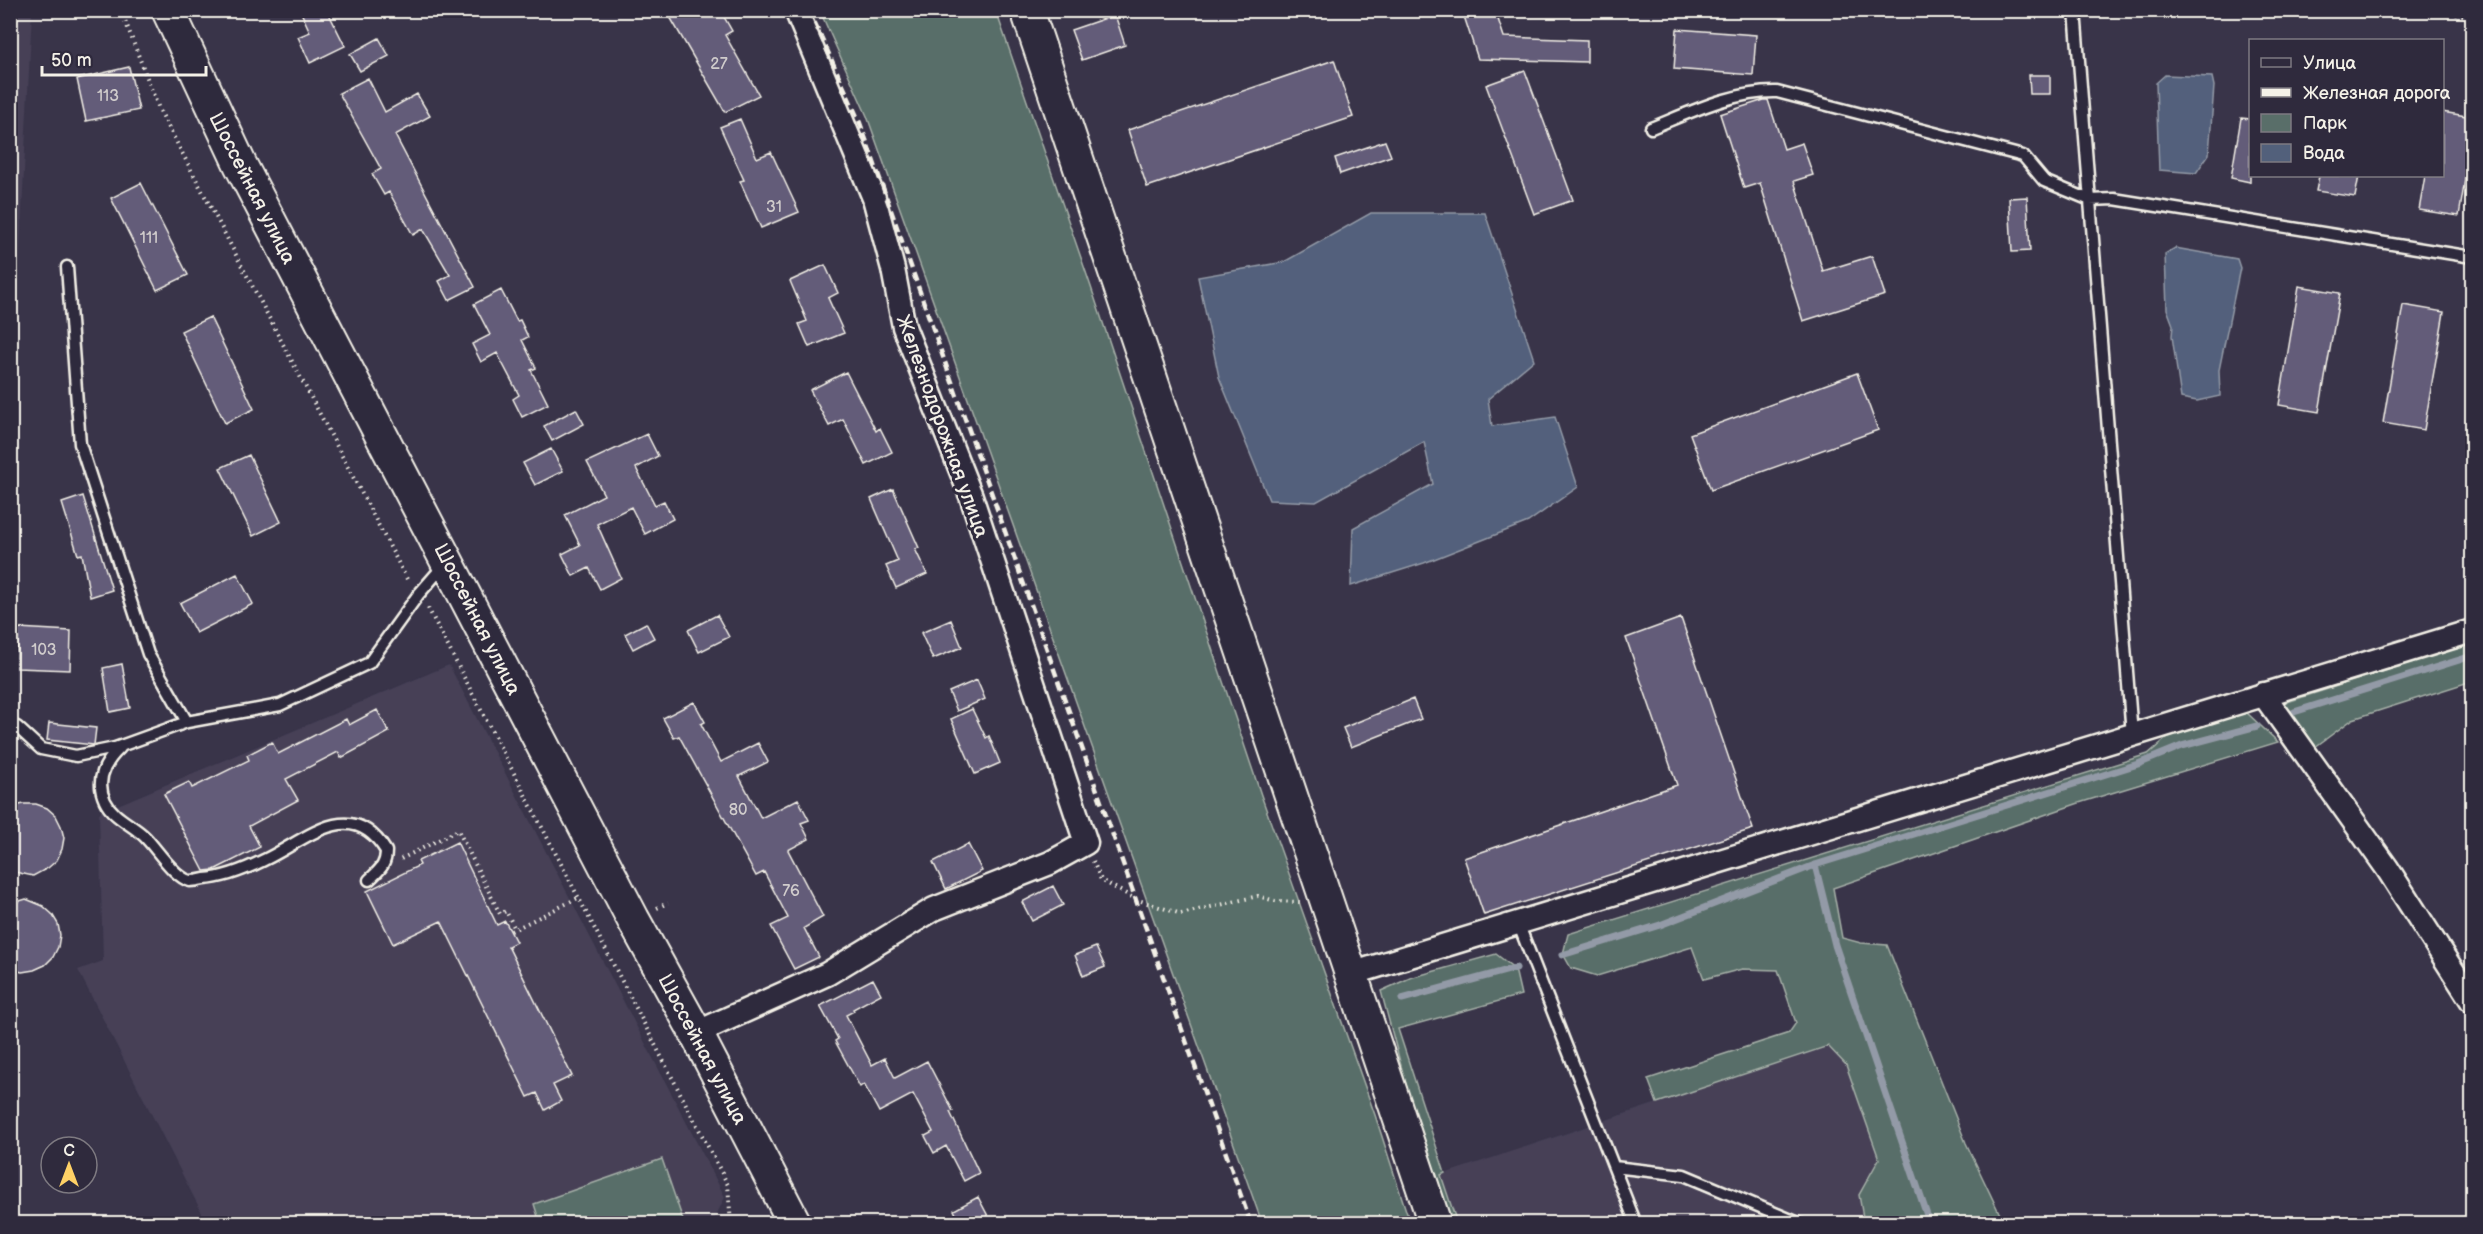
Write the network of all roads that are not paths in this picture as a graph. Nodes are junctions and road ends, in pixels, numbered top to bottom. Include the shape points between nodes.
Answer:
1 (168, 10) edge
2 (796, 10) edge
3 (1027, 10) edge
4 (2075, 10) edge
5 (1651, 128) dead end
6 (2090, 200) junction
7 (2472, 257) edge
8 (67, 267) dead end
9 (448, 561) junction
10 (2472, 631) edge
11 (2263, 694) junction
12 (187, 722) junction
13 (10, 726) edge
14 (2132, 736) junction
15 (122, 746) junction
16 (369, 880) dead end
17 (1518, 923) junction
18 (1351, 974) junction
19 (2472, 1001) edge
20 (696, 1033) junction
21 (1614, 1167) junction
22 (795, 1224) edge
23 (1435, 1224) edge
24 (1636, 1224) edge
25 (1801, 1224) edge

1 - 9 street, Шоссейная улица via 240,164
2 - 20 street, Железнодорожная улица via 874,198 904,327 971,496 1086,843 1050,863 934,909 827,974
3 - 18 street
4 - 6 lane
5 - 6 lane via 1707,105 1756,92 1777,92 2023,156 2044,181
6 - 7 lane via 2114,199
6 - 14 lane
8 - 12 lane via 80,444 148,654
9 - 12 lane via 369,663 280,705
9 - 20 street, Шоссейная улица
10 - 11 street
11 - 14 street
11 - 19 street via 2387,867
12 - 15 lane
13 - 15 lane via 17,727 41,749 76,756
14 - 17 street
15 - 16 lane via 107,760 101,776 108,809 143,835 178,874 190,881 215,878 265,860 313,831 350,824 369,831 386,851 382,868
17 - 18 street
17 - 21 lane
18 - 23 street
20 - 22 street, Шоссейная улица
21 - 24 lane
21 - 25 lane via 1684,1175

